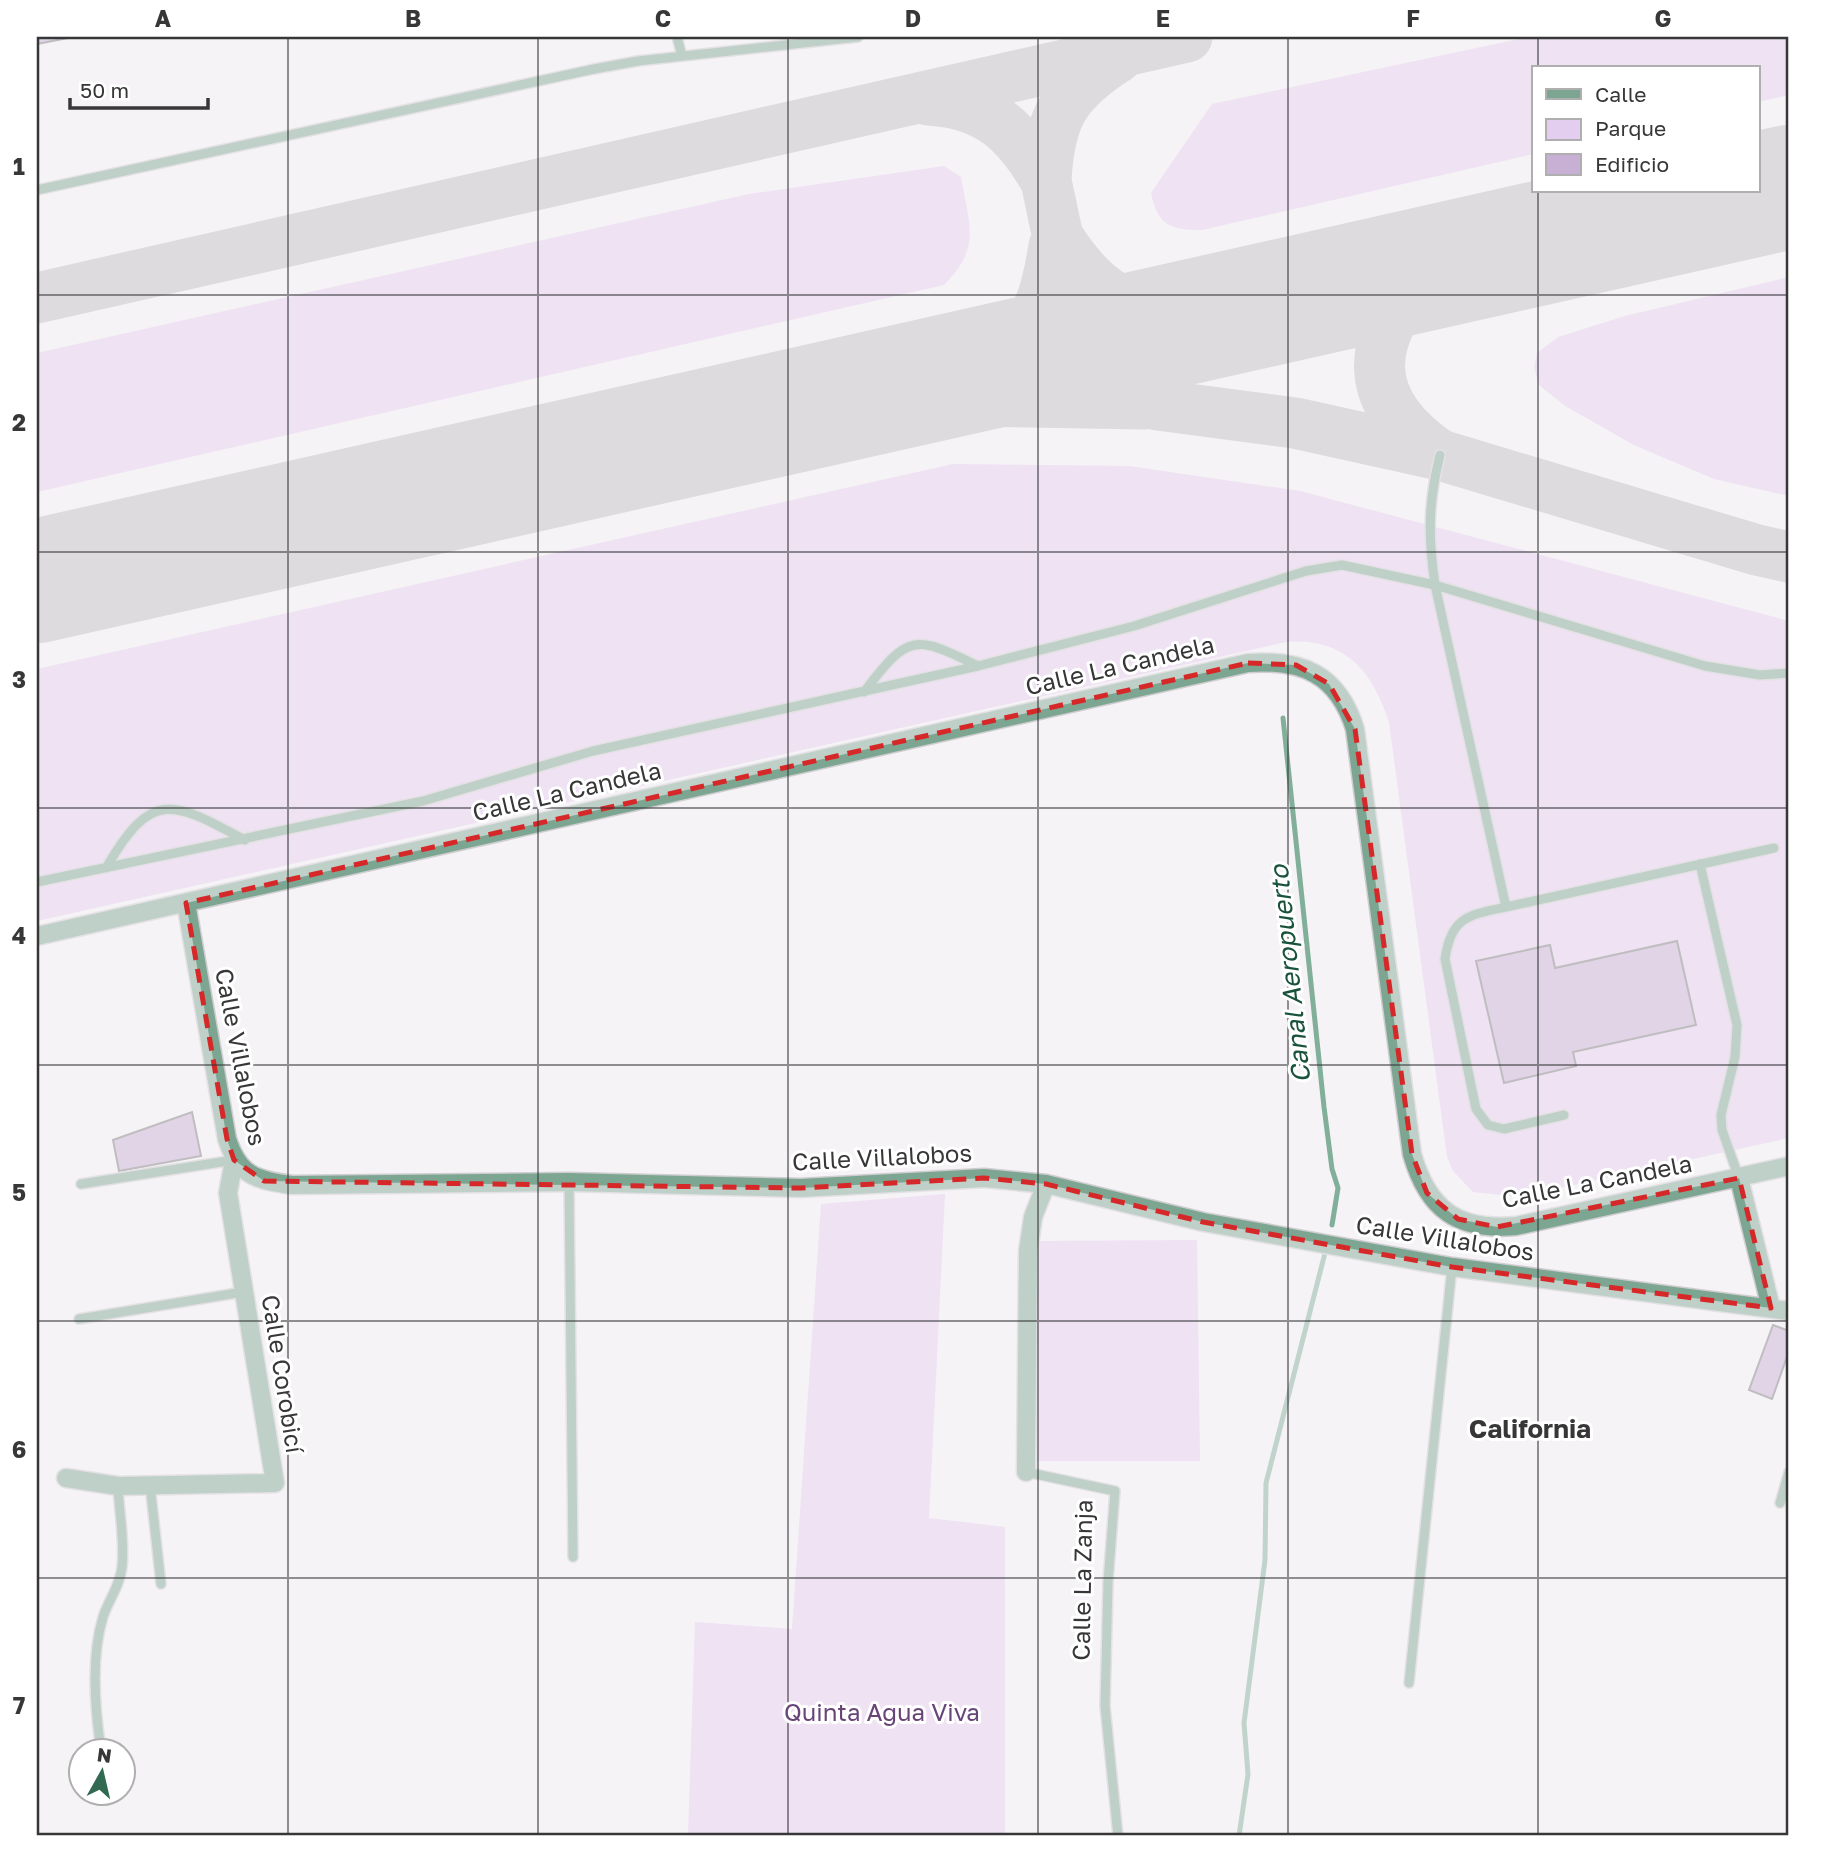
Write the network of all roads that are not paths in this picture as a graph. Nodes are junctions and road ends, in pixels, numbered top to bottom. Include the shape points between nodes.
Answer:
1 (677, 37) edge
2 (858, 37) edge
3 (795, 40) edge
4 (682, 56) junction
5 (37, 190) edge
6 (1440, 455) dead end
7 (1435, 585) junction
8 (978, 666) junction
9 (1789, 673) edge
10 (864, 692) junction
11 (244, 840) junction
12 (1774, 848) dead end
13 (1700, 864) junction
14 (106, 869) junction
15 (37, 882) edge
16 (186, 903) junction
17 (1506, 906) junction
18 (37, 936) edge
19 (1564, 1115) dead end
20 (234, 1160) junction
21 (1789, 1166) edge
22 (1740, 1178) junction
23 (569, 1182) junction
24 (81, 1184) dead end
25 (1046, 1184) junction
26 (1452, 1267) junction
27 (243, 1292) junction
28 (1771, 1308) junction
29 (1789, 1311) edge
30 (79, 1319) dead end
31 (1026, 1472) joint
32 (1789, 1472) edge
33 (66, 1478) dead end
34 (150, 1485) junction
35 (118, 1486) junction
36 (1780, 1503) dead end
37 (573, 1557) dead end
38 (161, 1584) dead end
39 (1409, 1683) dead end
40 (99, 1736) edge
41 (1118, 1836) edge

1 - 4 lane
2 - 3 lane
3 - 4 lane
4 - 5 lane via 594,69
6 - 7 lane via 1430,493 1428,532
7 - 8 lane via 1342,565 1306,571 1134,626
7 - 9 lane via 1704,666 1760,675
7 - 17 lane
8 - 10 lane
8 - 10 lane via 927,644 909,644 890,658
10 - 11 lane via 593,751 423,802
11 - 14 lane
11 - 14 lane via 191,812 157,810 136,822
12 - 13 lane
13 - 17 lane
13 - 22 lane via 1737,1026 1735,1058 1721,1115
14 - 15 lane
16 - 18 street, Calle La Candela
16 - 20 street, Calle Villalobos
16 - 22 street, Calle La Candela via 1248,663 1285,663 1314,672 1329,684 1349,710 1355,729 1412,1154 1427,1193 1440,1208 1476,1226 1516,1226
17 - 19 lane via 1469,915 1449,934 1445,959 1476,1109 1488,1125 1504,1129
20 - 23 street, Calle Villalobos via 264,1181 292,1185
20 - 24 lane
20 - 27 street, Calle Corobicí via 228,1193
21 - 22 street, Calle La Candela
22 - 28 street
23 - 25 street, Calle Villalobos via 801,1188 985,1178
23 - 37 lane
25 - 26 street, Calle Villalobos via 1203,1222
25 - 31 street, Calle La Zanja via 1033,1217 1028,1251
26 - 28 street, Calle Villalobos
26 - 39 lane
27 - 30 lane
27 - 34 street, Calle Corobicí via 275,1483
28 - 29 street, Calle Villalobos
31 - 41 lane, Calle La Zanja via 1115,1491 1105,1706
32 - 36 lane
33 - 35 street, Calle Corobicí
34 - 35 street, Calle Corobicí
34 - 38 lane
35 - 40 lane via 122,1565 103,1617 96,1674

